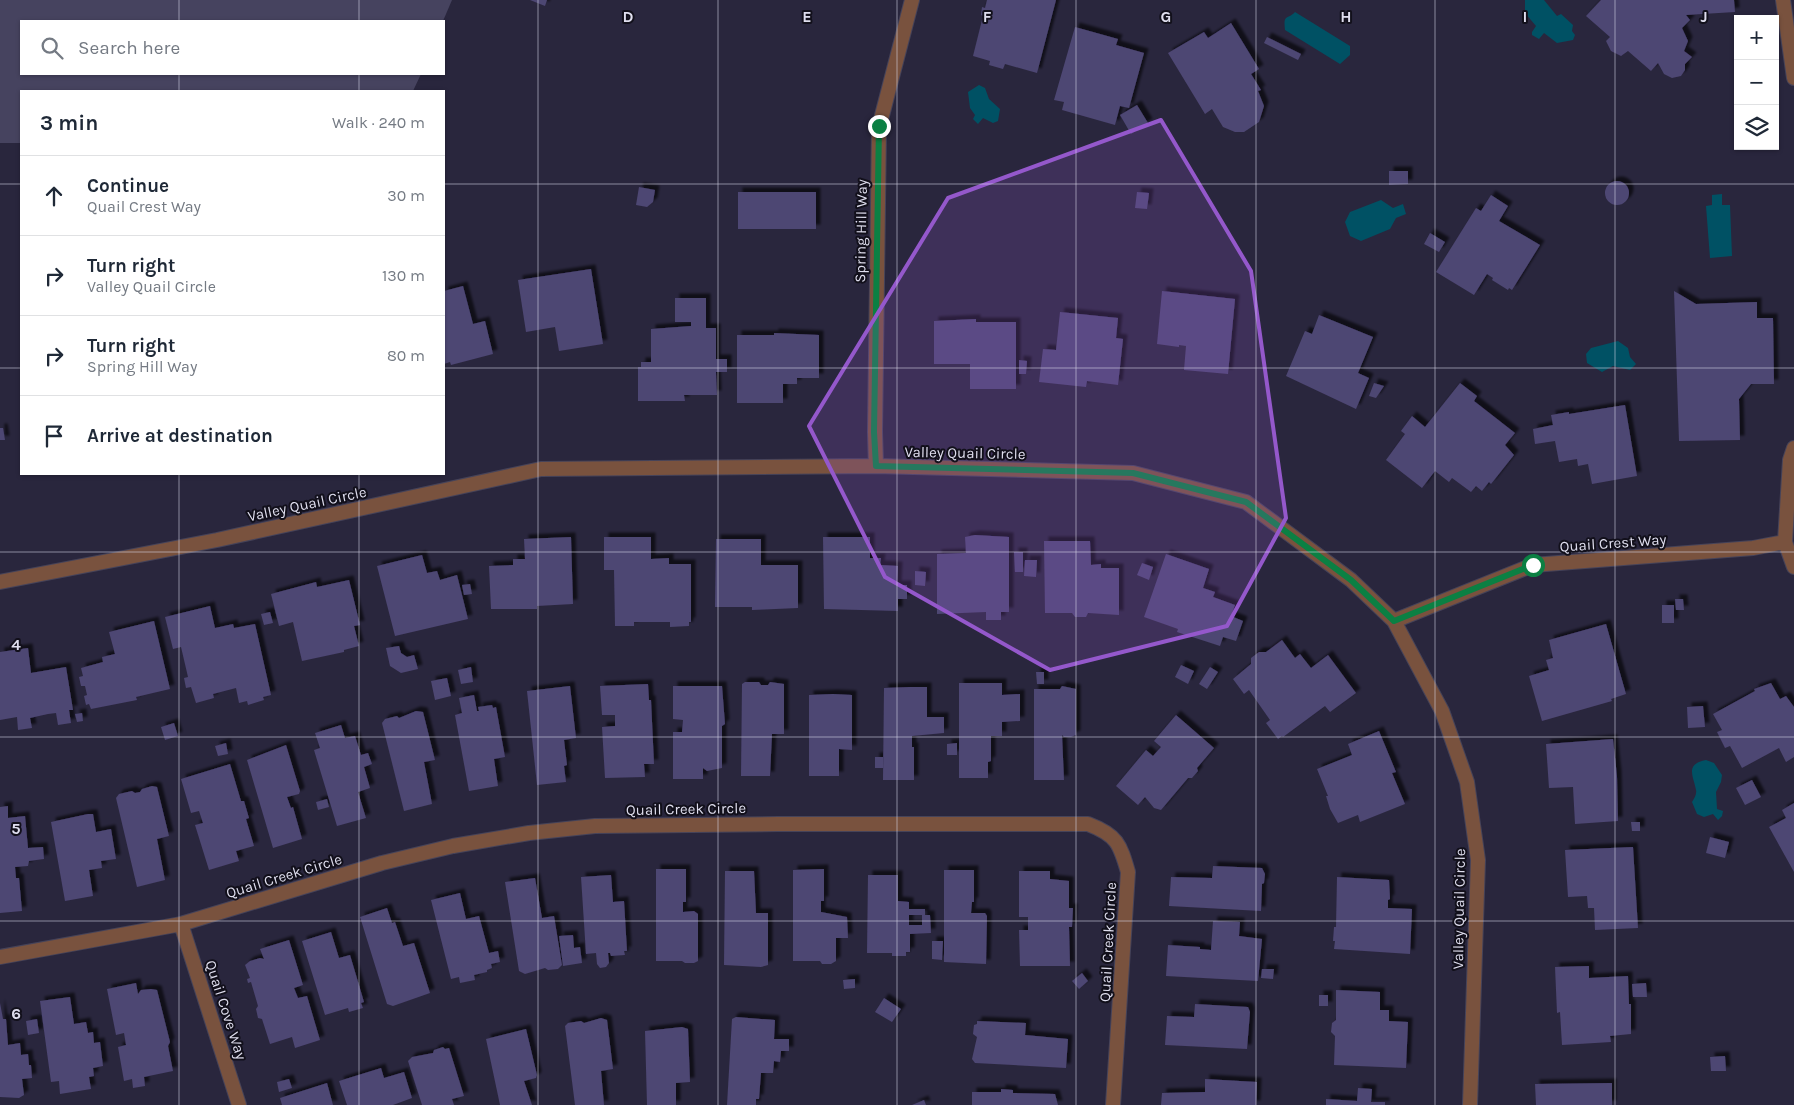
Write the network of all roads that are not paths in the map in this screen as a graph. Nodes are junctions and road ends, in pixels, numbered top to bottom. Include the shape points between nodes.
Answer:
1 (912, 0) edge
2 (1783, 0) edge
3 (1794, 78) edge
4 (1794, 448) edge
5 (876, 466) junction
6 (1784, 542) junction
7 (1794, 567) edge
8 (0, 582) edge
9 (1394, 621) junction
10 (181, 924) junction
11 (0, 956) edge
12 (239, 1105) edge
13 (1113, 1105) edge
14 (1470, 1105) edge

1 - 5 street, Spring Hill Way via 879,126
2 - 3 street
4 - 6 street via 1790,460
5 - 8 street, Valley Quail Circle via 541,470 217,540
5 - 9 street, Valley Quail Circle via 1133,473 1246,502 1351,580
6 - 7 street
6 - 9 street, Quail Crest Way via 1754,548 1533,565
9 - 14 street, Valley Quail Circle via 1442,711 1467,782 1478,860
10 - 11 street, Quail Creek Circle
10 - 12 street, Quail Cove Way
10 - 13 street, Quail Creek Circle via 382,863 452,846 528,833 595,826 1088,824 1107,831 1121,849 1128,872

